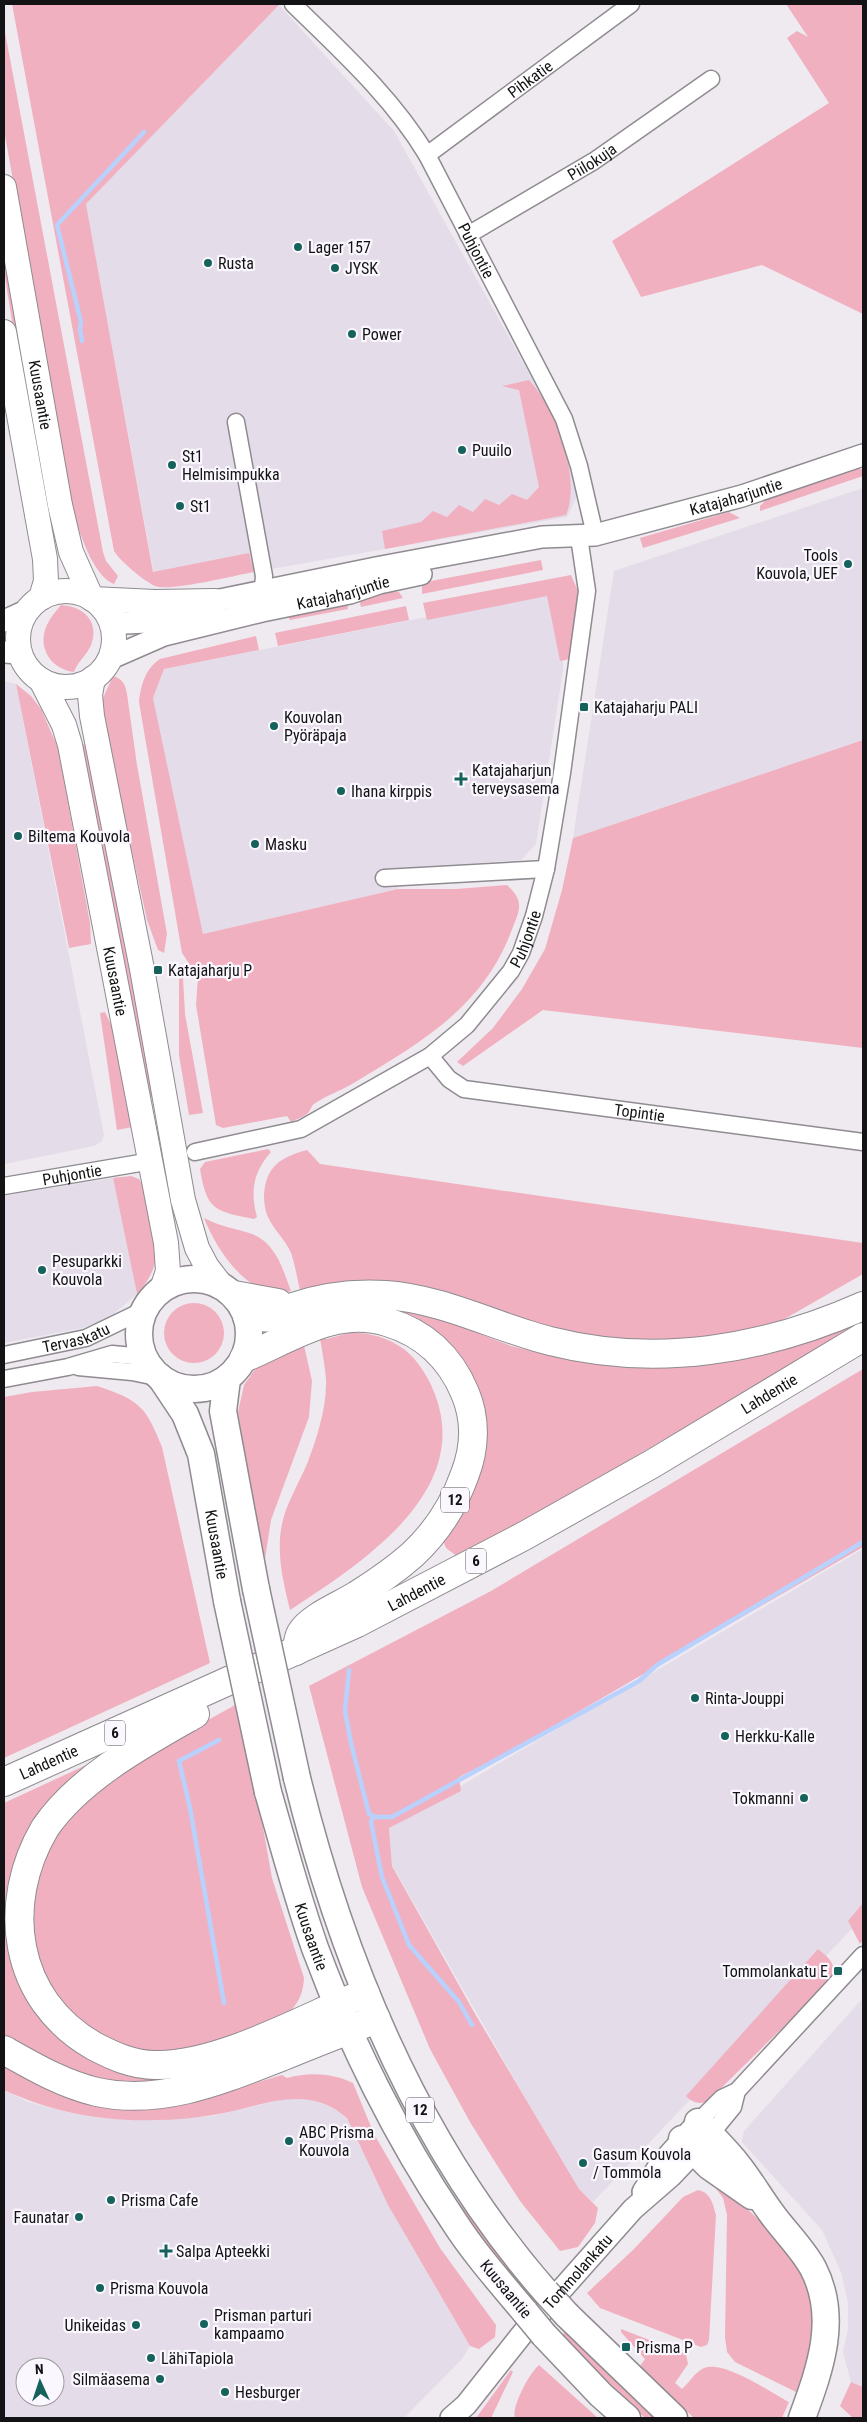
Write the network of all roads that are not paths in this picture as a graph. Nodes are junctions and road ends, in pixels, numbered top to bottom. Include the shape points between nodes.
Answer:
1 (293, 4) edge
2 (631, 4) edge
3 (710, 79) dead end
4 (427, 155) junction
5 (4, 187) edge
6 (468, 236) junction
7 (4, 332) edge
8 (236, 422) dead end
9 (863, 455) edge
10 (587, 536) junction
11 (92, 598) junction
12 (215, 601) junction
13 (262, 601) junction
14 (34, 604) junction
15 (110, 620) junction
16 (4, 621) edge
17 (9, 657) edge
18 (109, 659) junction
19 (37, 677) junction
20 (93, 678) junction
21 (546, 869) junction
22 (384, 878) dead end
23 (430, 1056) junction
24 (863, 1142) edge
25 (195, 1152) dead end
26 (140, 1163) dead end
27 (4, 1186) edge
28 (162, 1289) junction
29 (234, 1299) junction
30 (863, 1306) edge
31 (144, 1310) junction
32 (863, 1337) edge
33 (4, 1355) edge
34 (144, 1357) junction
35 (244, 1358) junction
36 (68, 1367) junction
37 (161, 1378) junction
38 (4, 1379) edge
39 (227, 1379) junction
40 (296, 1651) junction
41 (225, 1684) junction
42 (4, 1782) edge
43 (863, 1955) edge
44 (365, 1993) junction
45 (338, 2004) junction
46 (376, 2018) junction
47 (350, 2030) junction
48 (4, 2050) edge
49 (696, 2137) junction
50 (801, 2413) edge
51 (460, 2414) edge
52 (627, 2418) edge
53 (674, 2418) edge

1 - 4 street, Puhjontie via 389,101
2 - 4 street, Pihkatie
3 - 6 street, Piilokuja via 594,161
4 - 6 street, Puhjontie
5 - 11 main road, Kuusaantie via 60,505 71,552
6 - 10 street, Puhjontie via 564,419 580,466
7 - 14 main road, Kuusaantie via 46,558 46,582
8 - 13 street via 264,576
9 - 10 street, Katajaharjuntie via 742,496
10 - 13 street, Katajaharjuntie via 542,537
10 - 13 street, Katajaharjuntie via 545,551 409,576 350,593
10 - 21 street, Puhjontie via 587,591
11 - 12 main road
11 - 14 main road via 80,593 53,592
11 - 15 main road
12 - 13 street, Katajaharjuntie
12 - 15 street, Katajaharjuntie via 177,616 147,622
13 - 18 street, Katajaharjuntie via 164,634
14 - 16 street
14 - 17 main road via 18,631
15 - 18 main road via 113,644
17 - 19 main road
18 - 20 main road
19 - 20 main road via 62,686 84,683
19 - 28 main road, Kuusaantie via 64,725 70,745 166,1243 168,1271
20 - 29 main road, Kuusaantie via 90,695 92,716 183,1200 197,1248 207,1267
21 - 22 street
21 - 23 street, Puhjontie via 529,933 511,971 468,1025
23 - 24 street, Topintie via 449,1079 464,1088
23 - 25 street, Puhjontie via 301,1129
26 - 27 street, Puhjontie
28 - 29 main road via 176,1282 206,1280
28 - 31 main road
29 - 30 highway via 291,1307 346,1296 386,1295 425,1302 550,1341 590,1350 645,1354 746,1346 792,1333
29 - 35 main road via 250,1337
31 - 33 street, Tervaskatu via 86,1338
31 - 34 main road via 139,1333
32 - 40 highway, Lahdentie / 6 via 652,1464 524,1536
34 - 36 street, Tervaskatu via 112,1354
34 - 37 main road
35 - 39 main road, 12
35 - 40 highway, 12 via 319,1324 345,1319 383,1321 416,1333 441,1354 460,1381 472,1418 473,1434 467,1468 450,1510 432,1534 386,1575 301,1632
36 - 37 street via 132,1372
36 - 38 street, Tervaskatu
37 - 39 main road via 194,1390 217,1385
37 - 45 main road, Kuusaantie / 12, bridge via 185,1414 201,1454 268,1792 315,1947
39 - 44 main road, Kuusaantie / 12, bridge via 223,1412 256,1589 297,1778 327,1887
40 - 41 highway, Lahdentie / 6
41 - 42 highway, Lahdentie / 6
41 - 45 highway via 207,1708 137,1747 83,1788 45,1828 25,1868 16,1906 17,1936 26,1972 48,2008 82,2039 126,2061 154,2066 212,2056
43 - 49 street, Tommolankatu via 737,2091 733,2108
44 - 45 highway
44 - 46 main road, Kuusaantie / 12
45 - 47 main road, Kuusaantie / 12
46 - 47 highway
46 - 53 main road, Kuusaantie / 12, bridge via 409,2090 456,2173 488,2220 567,2315
47 - 48 highway via 214,2082 154,2095 98,2092 70,2084
47 - 52 main road, Kuusaantie / 12, bridge via 422,2174 483,2262 544,2335 600,2395
49 - 50 main road via 738,2165 772,2215 802,2251 823,2294 826,2342
49 - 51 street, Tommolankatu via 659,2166 633,2210 523,2333

